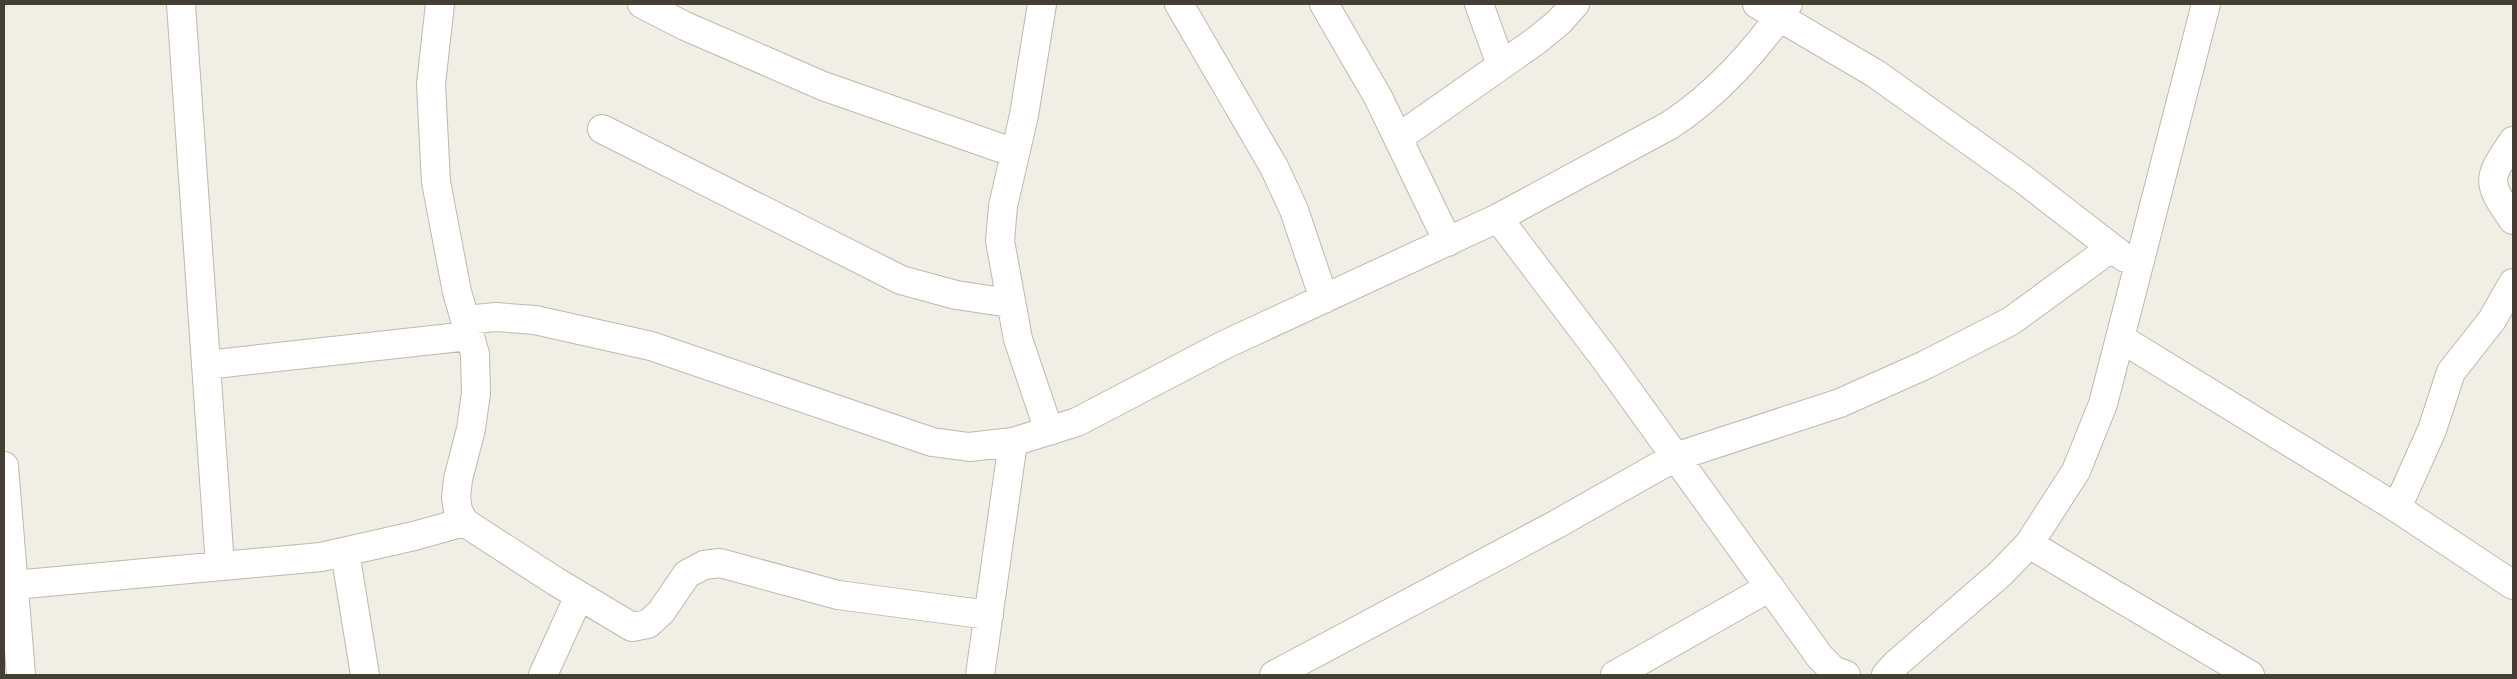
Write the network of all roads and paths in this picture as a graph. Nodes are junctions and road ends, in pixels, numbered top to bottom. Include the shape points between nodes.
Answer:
1 (181, 4) edge
2 (440, 4) edge
3 (642, 4) edge
4 (1042, 4) edge
5 (1179, 4) edge
6 (1324, 4) edge
7 (1479, 4) edge
8 (1575, 4) edge
9 (2206, 4) edge
10 (1774, 8) edge
11 (1501, 65) junction
12 (602, 129) dead end
13 (1398, 138) junction
14 (2513, 141) edge
15 (1015, 153) junction
16 (1498, 218) junction
17 (2513, 220) edge
18 (1448, 242) junction
19 (2111, 248) junction
20 (2138, 268) junction
21 (1324, 299) junction
22 (2509, 302) edge
23 (1010, 303) junction
24 (467, 328) junction
25 (2120, 338) junction
26 (206, 365) junction
27 (1049, 431) junction
28 (1013, 442) junction
29 (1675, 456) junction
30 (4, 466) edge
31 (2397, 508) junction
32 (464, 522) junction
33 (2030, 544) junction
34 (345, 552) junction
35 (220, 566) junction
36 (14, 585) junction
37 (2513, 585) edge
38 (1770, 587) junction
39 (579, 596) junction
40 (989, 615) junction
41 (21, 675) edge
42 (365, 675) edge
43 (543, 675) edge
44 (980, 675) edge
45 (1274, 675) edge
46 (1615, 675) edge
47 (1846, 675) edge
48 (1886, 675) edge
49 (2250, 675) edge

1 - 26 street
2 - 24 street via 432,84 436,182
3 - 15 street via 823,86
4 - 15 street
5 - 21 street via 1278,175 1294,210
6 - 13 street
7 - 11 street
8 - 11 street via 1559,22
9 - 20 street
10 - 16 street via 1741,62 1693,110
10 - 19 street via 1876,74 2023,179
11 - 13 street
12 - 23 street via 901,280 956,295
13 - 18 street
14 - 17 street via 2495,168 2492,187
15 - 23 street via 1003,206 1000,241
16 - 18 street
16 - 29 street
18 - 21 street
19 - 20 street
19 - 29 street via 2011,321 1926,365 1840,403
20 - 25 street
21 - 27 street via 1224,345 1077,422
22 - 31 street via 2451,372 2432,430
23 - 27 street via 1018,339
24 - 26 street
24 - 28 street via 504,317 535,320 651,346 932,442 969,447
24 - 32 street via 475,354 476,394 456,498
25 - 31 street
25 - 33 street via 2103,404 2076,471
26 - 35 street
27 - 28 street
28 - 40 street
29 - 38 street
29 - 45 street via 1558,524
30 - 36 street
31 - 37 street
32 - 34 street
32 - 39 street
33 - 48 street
33 - 49 street
34 - 35 street
34 - 42 street
35 - 36 street
36 - 41 street
38 - 46 street
38 - 47 street via 1820,657 1833,670
39 - 40 street via 632,627 648,624 662,612 687,574 704,565 720,563 838,595
39 - 43 street
40 - 44 street

